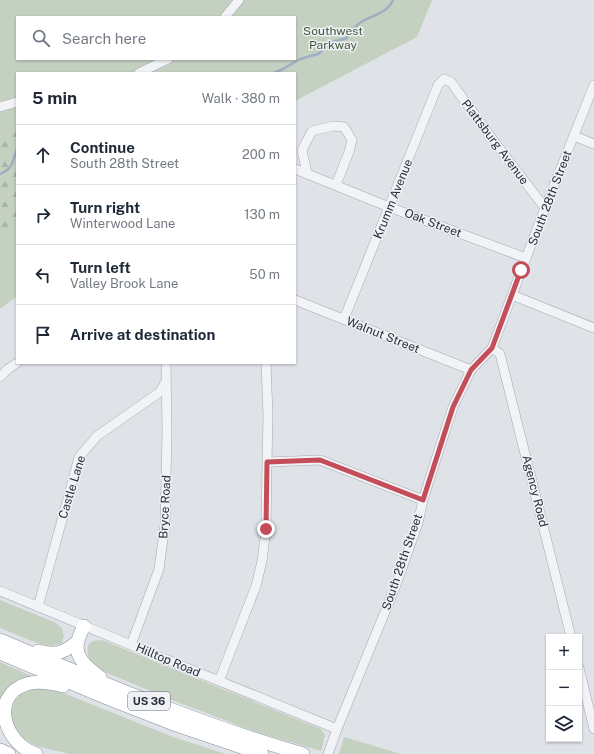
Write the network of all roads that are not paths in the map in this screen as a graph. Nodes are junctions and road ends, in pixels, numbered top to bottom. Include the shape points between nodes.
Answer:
1 (239, 0) edge
2 (226, 16) edge
3 (166, 60) edge
4 (141, 72) edge
5 (444, 80) joint
6 (594, 84) edge
7 (16, 102) edge
8 (0, 107) edge
9 (574, 136) junction
10 (594, 144) edge
11 (296, 169) edge
12 (307, 174) junction
13 (336, 186) junction
14 (389, 207) junction
15 (545, 208) junction
16 (526, 258) junction
17 (512, 295) junction
18 (296, 300) edge
19 (344, 319) junction
20 (594, 328) edge
21 (492, 348) junction
22 (16, 364) edge
23 (166, 364) edge
24 (266, 364) edge
25 (471, 370) junction
26 (0, 377) edge
27 (166, 381) junction
28 (267, 462) junction
29 (423, 500) junction
30 (0, 591) edge
31 (38, 607) junction
32 (84, 626) junction
33 (570, 634) edge
34 (0, 640) edge
35 (77, 642) junction
36 (131, 645) junction
37 (20, 648) junction
38 (0, 653) edge
39 (579, 670) edge
40 (218, 681) junction
41 (109, 692) junction
42 (337, 729) junction
43 (594, 729) edge
44 (0, 750) edge
45 (9, 754) edge
46 (36, 754) edge
47 (262, 754) edge
48 (302, 754) edge
49 (328, 754) edge

1 - 2 street
3 - 4 street
5 - 14 street, Krumm Avenue via 438,85
5 - 15 street, Plattsburg Avenue via 451,82
6 - 9 street, South 28th Street
7 - 8 street
9 - 10 street
9 - 15 street, South 28th Street
11 - 12 street, Oak Street
12 - 13 street, Oak Street
12 - 13 street via 302,150 312,131 333,126 344,127 352,140 350,152
13 - 14 street, Oak Street
14 - 16 street, Oak Street
14 - 19 street, Krumm Avenue
15 - 16 street, South 28th Street
16 - 17 street, South 28th Street
17 - 20 street
17 - 21 street, South 28th Street
18 - 19 street, Walnut Street
19 - 25 street, Walnut Street
21 - 25 street, South 28th Street
21 - 33 street, Agency Road via 500,354
22 - 26 street
23 - 27 street, Bryce Road
24 - 28 street
25 - 29 street, South 28th Street via 453,407
27 - 31 street, Castle Lane via 160,392 97,436 79,456
27 - 36 street, Bryce Road via 165,525 159,569
28 - 29 street via 320,460
28 - 40 street via 266,529 262,561 256,586
29 - 42 street, South 28th Street via 418,523 396,585
30 - 31 street, Hilltop Road
31 - 32 street, Hilltop Road
32 - 35 highway
32 - 36 street, Hilltop Road
34 - 37 highway, US 36
35 - 37 highway via 61,653
35 - 41 highway via 78,653 83,662
36 - 40 street, Hilltop Road
37 - 41 highway, US 36
38 - 41 highway, US 36
39 - 43 street
40 - 42 street, Hilltop Road
41 - 46 highway via 44,682 22,685 13,691 5,704 3,721 14,740
41 - 47 highway, US 36 via 171,723
41 - 48 highway, US 36
42 - 49 street, South 28th Street
44 - 45 highway

